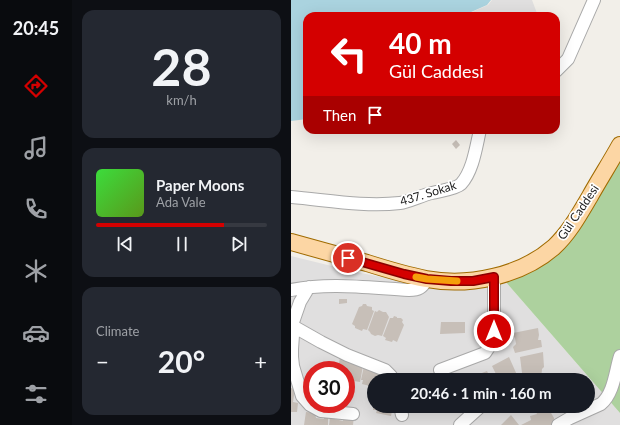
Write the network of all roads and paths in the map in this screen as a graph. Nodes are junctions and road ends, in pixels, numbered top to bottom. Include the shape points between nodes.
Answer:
1 (594, 0) edge
2 (560, 67) edge
3 (478, 134) edge
4 (620, 145) edge
5 (291, 197) edge
6 (291, 242) edge
7 (494, 277) junction
8 (427, 279) junction
9 (309, 287) junction
10 (291, 290) edge
11 (291, 325) edge
12 (620, 356) edge
13 (440, 370) dead end
14 (388, 373) edge
15 (473, 413) edge
16 (353, 414) dead end
17 (460, 425) edge
18 (558, 425) edge

1 - 2 street via 568,59
3 - 5 street, 437. Sokak via 469,173 460,185 424,194 402,203 357,204
4 - 7 main road, Gül Caddesi via 569,231 554,247 514,271
6 - 8 main road, Gül Caddesi
7 - 8 main road, Gül Caddesi via 473,281
7 - 13 street via 494,331 491,344 485,353
8 - 9 street via 424,285 415,290
9 - 10 street
9 - 11 street via 299,302
11 - 14 street via 347,355
11 - 16 street via 293,366 304,399 310,406 321,411
12 - 18 street via 611,390 605,401
15 - 17 street

